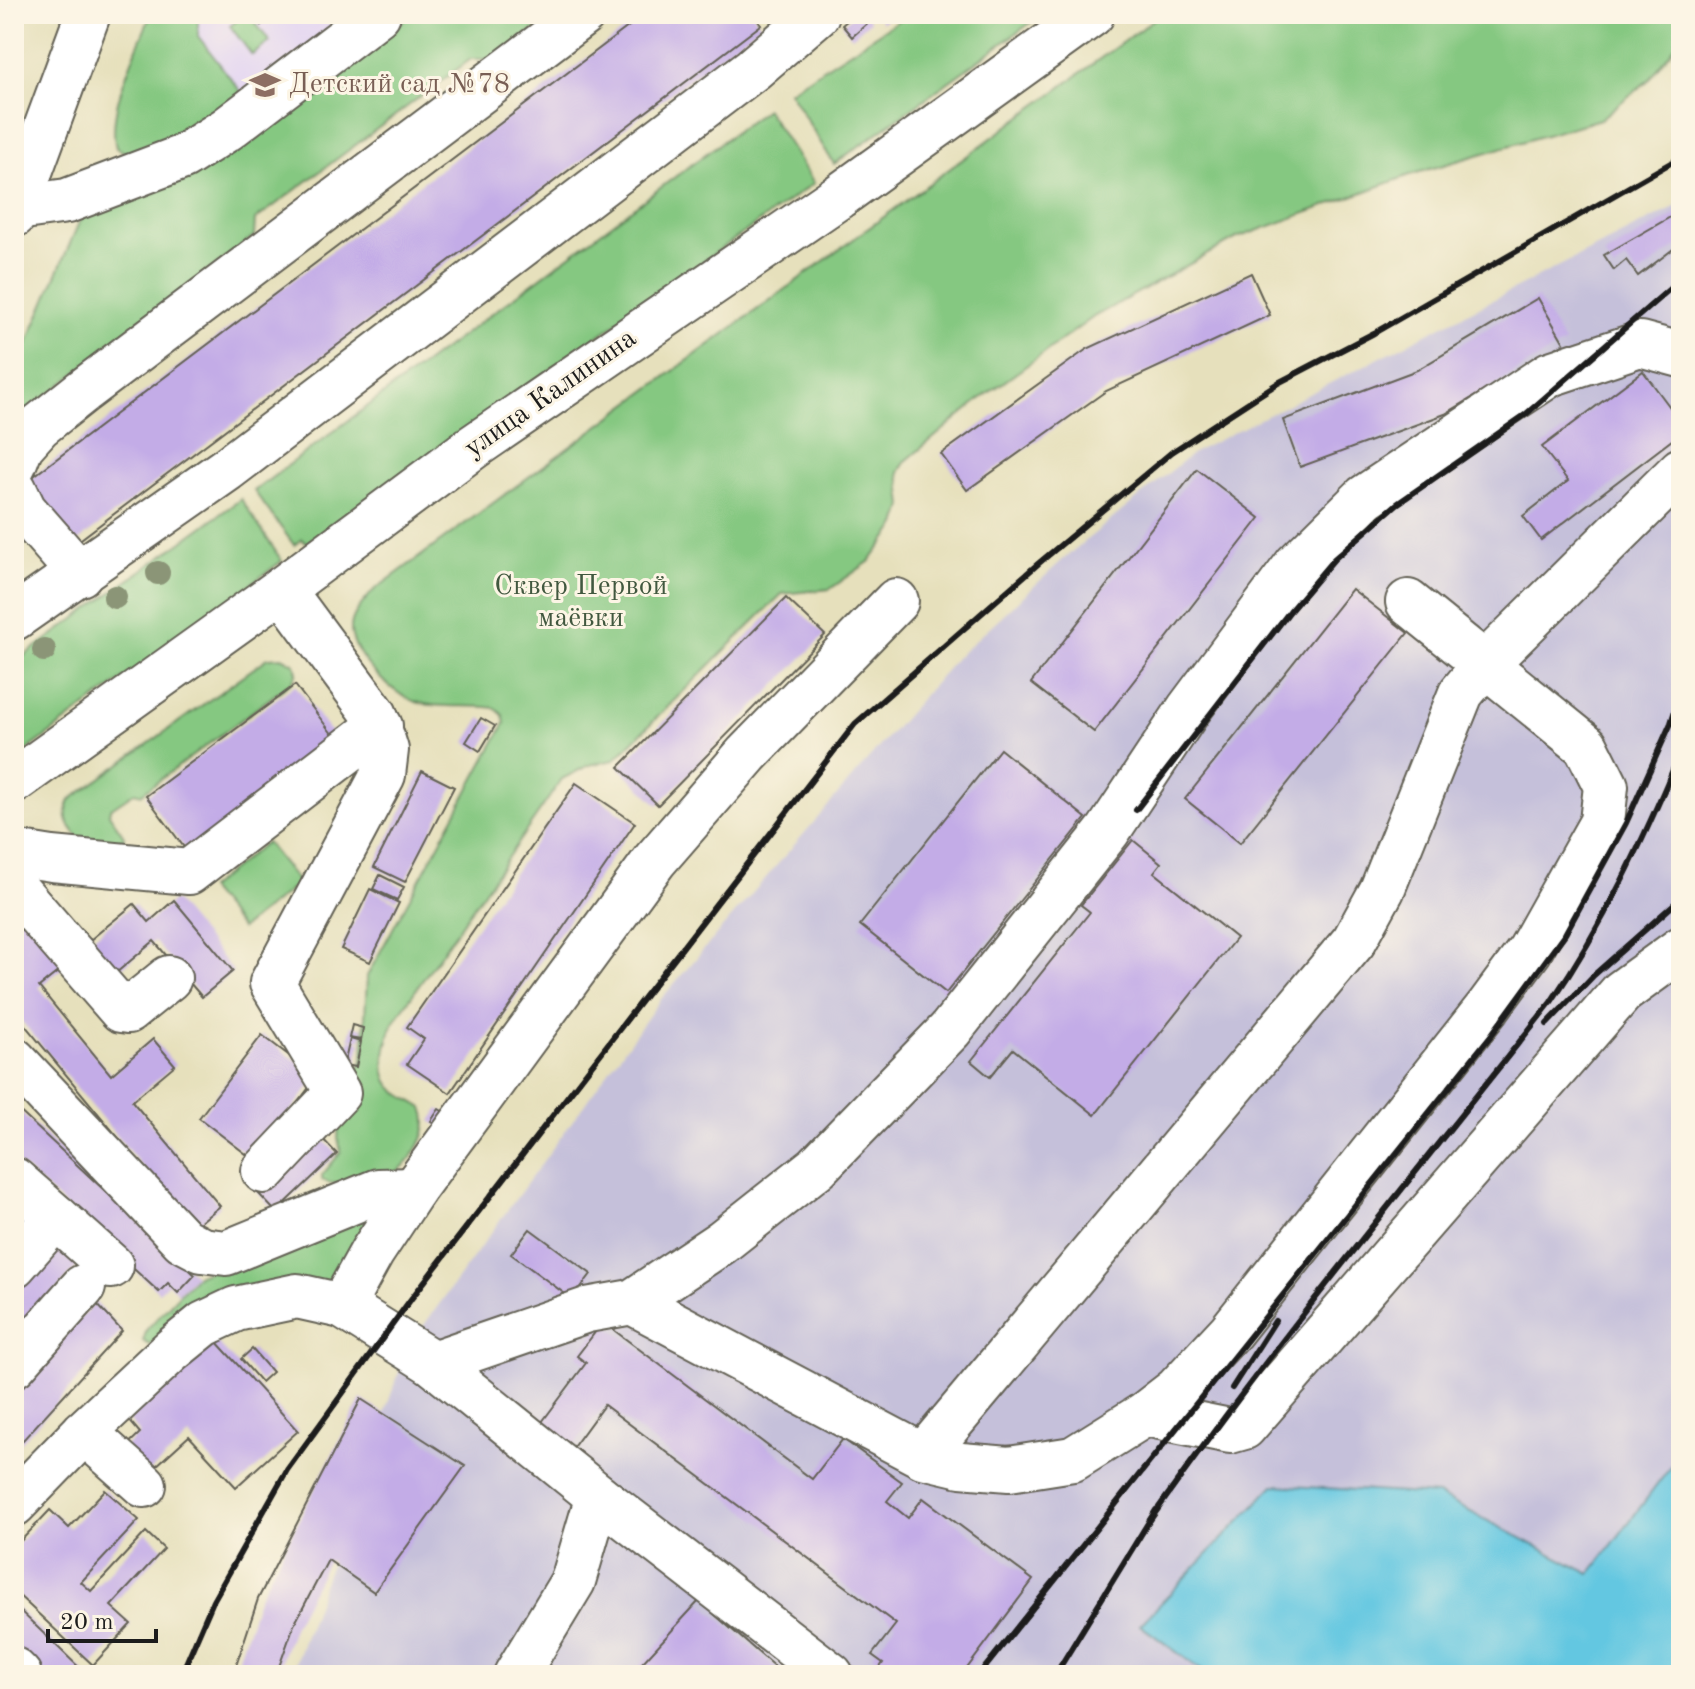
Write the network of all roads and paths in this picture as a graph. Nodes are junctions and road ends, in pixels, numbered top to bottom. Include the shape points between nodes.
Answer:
1 (88, 14) edge
2 (378, 14) edge
3 (583, 14) edge
4 (817, 14) edge
5 (1092, 14) edge
6 (15, 212) edge
7 (1681, 355) edge
8 (14, 464) edge
9 (1681, 470) edge
10 (14, 489) edge
11 (80, 574) junction
12 (282, 589) junction
13 (896, 601) dead end
14 (1408, 602) dead end
15 (14, 618) edge
16 (1486, 663) junction
17 (380, 726) junction
18 (14, 781) edge
19 (14, 853) edge
20 (14, 887) edge
21 (1681, 949) edge
22 (169, 978) dead end
23 (14, 1060) edge
24 (264, 1171) dead end
25 (14, 1180) edge
26 (413, 1190) junction
27 (56, 1217) junction
28 (14, 1265) edge
29 (632, 1302) junction
30 (342, 1306) junction
31 (433, 1363) junction
32 (14, 1365) edge
33 (1145, 1414) junction
34 (84, 1432) junction
35 (923, 1456) junction
36 (144, 1485) dead end
37 (598, 1496) junction
38 (14, 1504) edge
39 (14, 1670) edge
40 (19, 1675) edge
41 (516, 1675) edge
42 (831, 1675) edge

1 - 6 main road
2 - 6 main road via 183,157 67,201
3 - 8 main road via 83,391 39,426 21,446
4 - 11 main road via 753,69 227,469
5 - 12 main road, улица Калинина via 838,197 473,447
7 - 29 main road via 1640,344 1550,374 1365,497 1297,564 1189,709 1108,831 950,1030 817,1167 722,1242
9 - 16 main road
10 - 11 main road via 24,510
11 - 15 main road
12 - 17 main road
12 - 18 main road, улица Калинина
13 - 26 main road via 747,754 655,860
14 - 16 main road
16 - 33 main road via 1586,746 1606,786 1602,822 1530,950 1488,1007 1231,1331 1176,1390
16 - 35 main road via 1461,693 1382,890 1354,941
17 - 19 main road via 189,872
17 - 24 main road via 386,750 383,775 272,983 338,1093
20 - 22 main road via 121,1010 128,1011
21 - 33 main road via 1622,992 1244,1427 1230,1431
23 - 26 main road via 183,1240 202,1250 226,1253 378,1191
25 - 27 main road
26 - 30 main road
27 - 28 main road
27 - 32 main road via 97,1276
29 - 31 main road via 587,1310
29 - 35 main road
30 - 31 main road
30 - 34 main road via 297,1296 236,1309 204,1324
31 - 37 main road
33 - 35 main road via 1073,1459 1009,1469
34 - 36 main road
34 - 38 main road
37 - 41 main road via 573,1581
37 - 42 main road
39 - 40 main road

